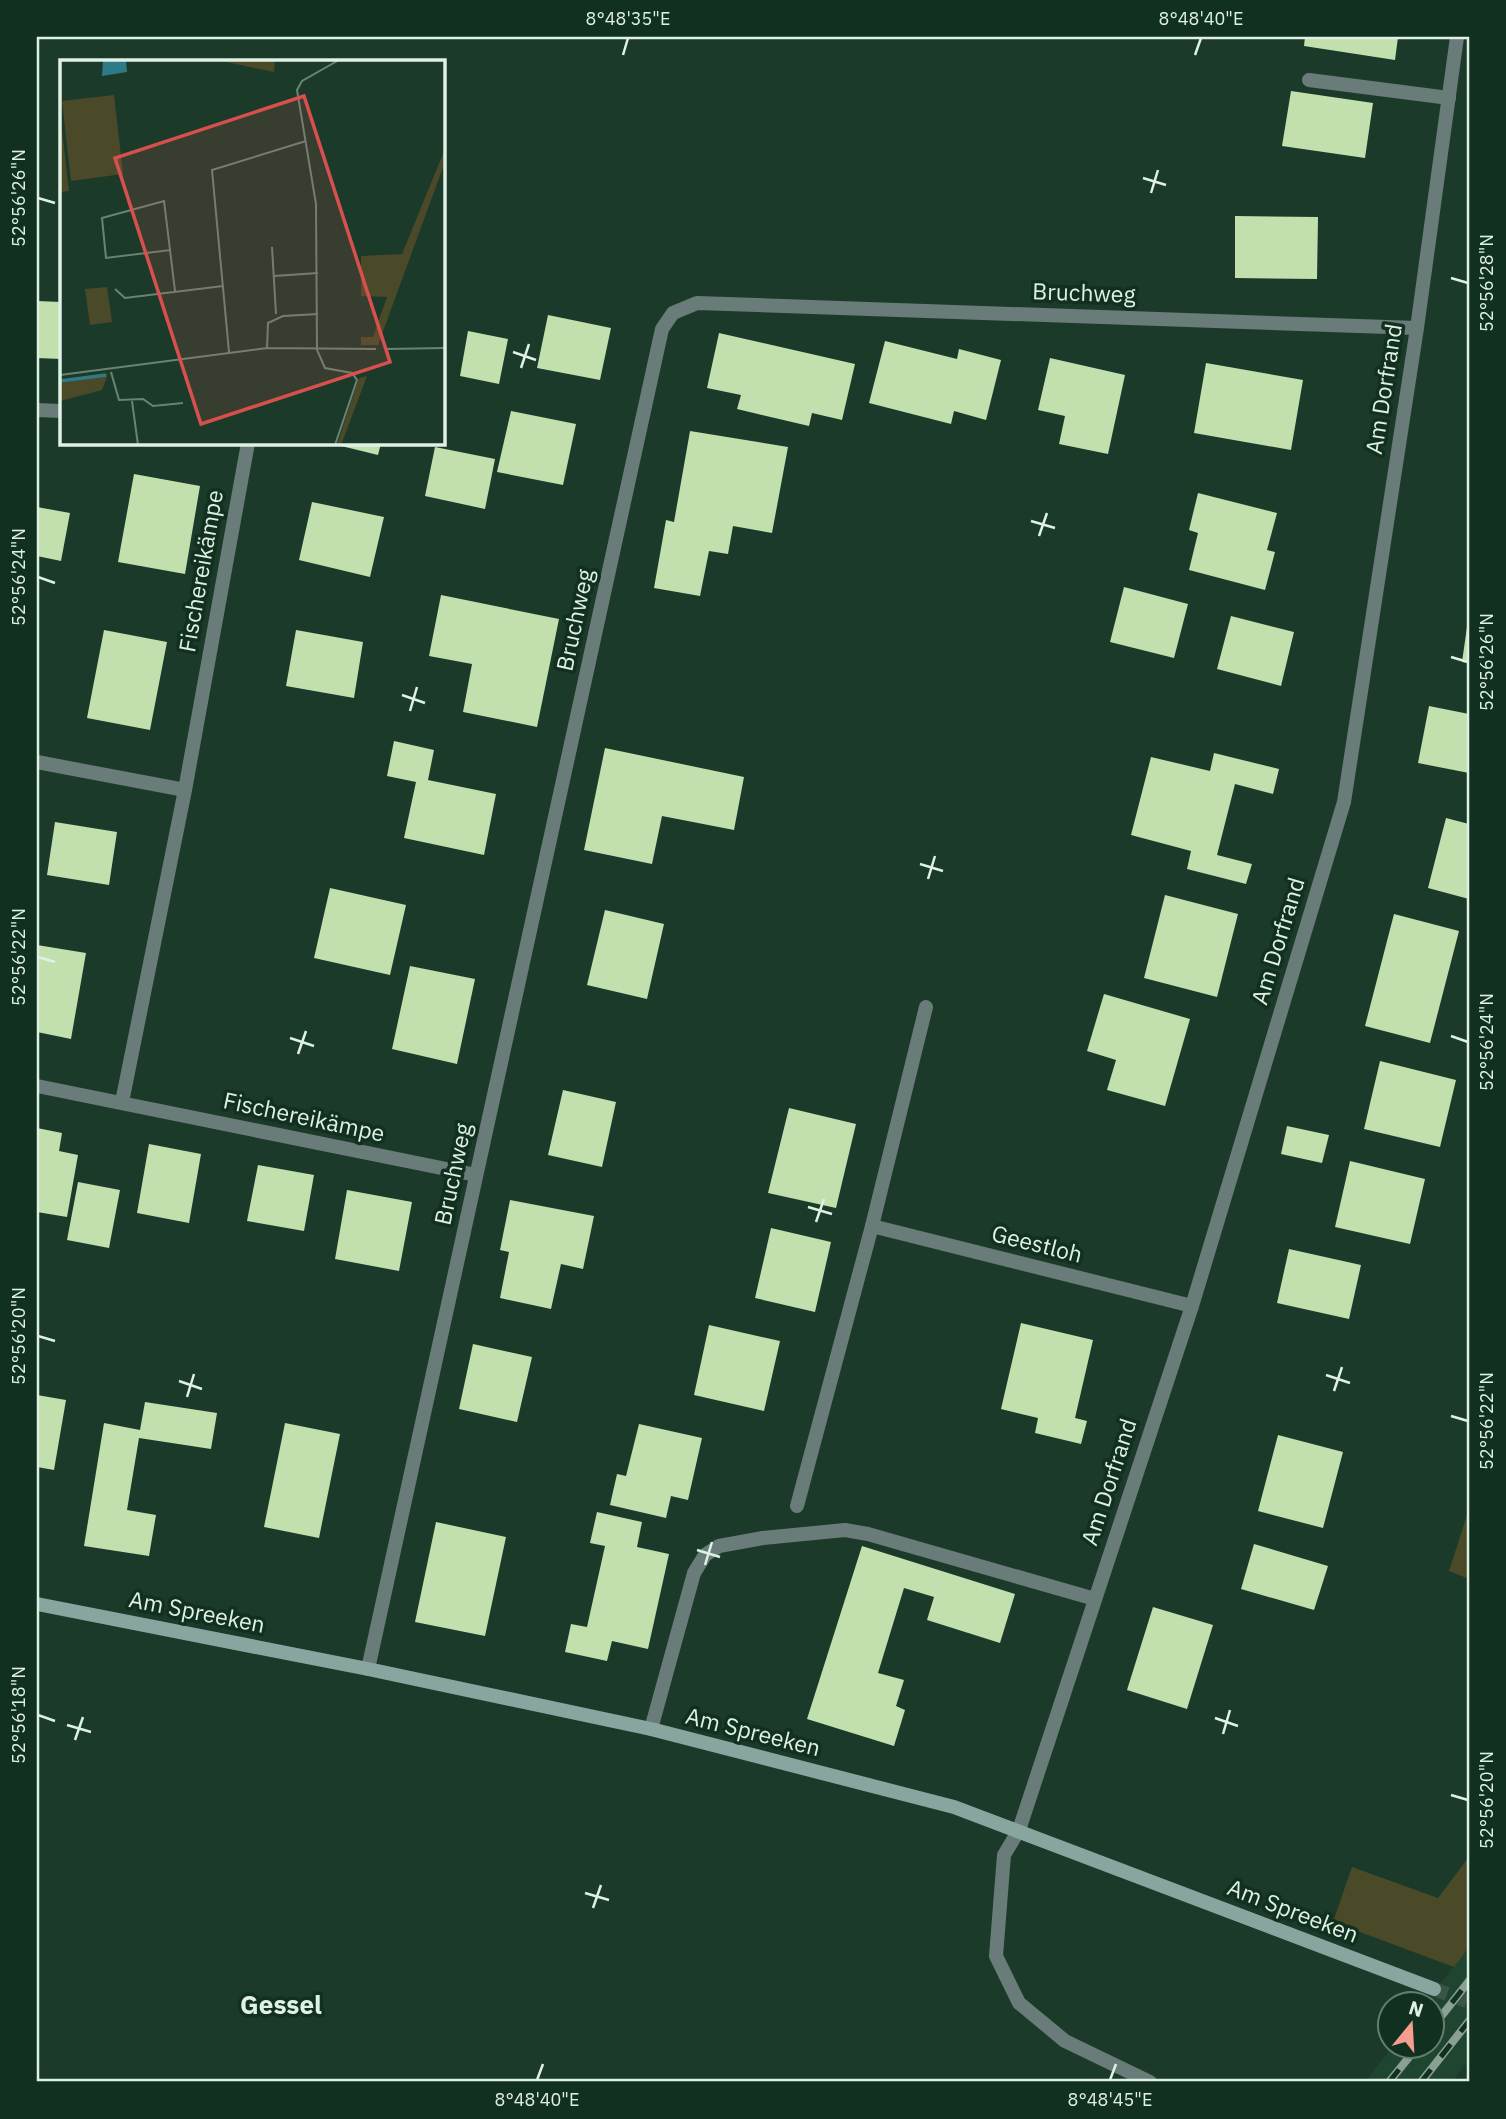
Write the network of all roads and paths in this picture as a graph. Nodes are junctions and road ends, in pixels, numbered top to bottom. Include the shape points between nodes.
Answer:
1 (1457, 37) edge
2 (1309, 80) dead end
3 (1449, 98) junction
4 (1417, 328) junction
5 (37, 410) edge
6 (60, 411) edge
7 (248, 444) edge
8 (37, 762) edge
9 (184, 790) junction
10 (926, 1007) dead end
11 (37, 1086) edge
12 (122, 1102) junction
13 (476, 1175) junction
14 (872, 1226) junction
15 (1192, 1306) junction
16 (797, 1506) dead end
17 (1095, 1599) junction
18 (37, 1604) edge
19 (368, 1669) junction
20 (651, 1729) junction
21 (1019, 1830) junction
22 (1434, 1989) tunnel mouth
23 (1150, 2082) edge

1 - 3 street, Am Dorfrand
2 - 3 street
3 - 4 street, Am Dorfrand
4 - 13 street, Bruchweg via 710,303 673,313 662,329
4 - 15 street, Am Dorfrand via 1344,802
5 - 6 street
7 - 9 street, Fischereikämpe
8 - 9 street
9 - 12 street, Fischereikämpe
10 - 14 street
11 - 12 street, Fischereikämpe
12 - 13 street, Fischereikämpe
13 - 19 street, Bruchweg
14 - 15 street, Geestloh
14 - 16 street
15 - 17 street, Am Dorfrand
17 - 20 street via 845,1530 719,1546 705,1555 694,1573
17 - 21 street, Am Dorfrand
18 - 19 street, Am Spreeken
19 - 20 street, Am Spreeken
20 - 21 street, Am Spreeken via 954,1807
21 - 22 street, Am Spreeken
21 - 23 street, Am Dorfrand via 1004,1855 996,1956 1019,2003 1065,2041

